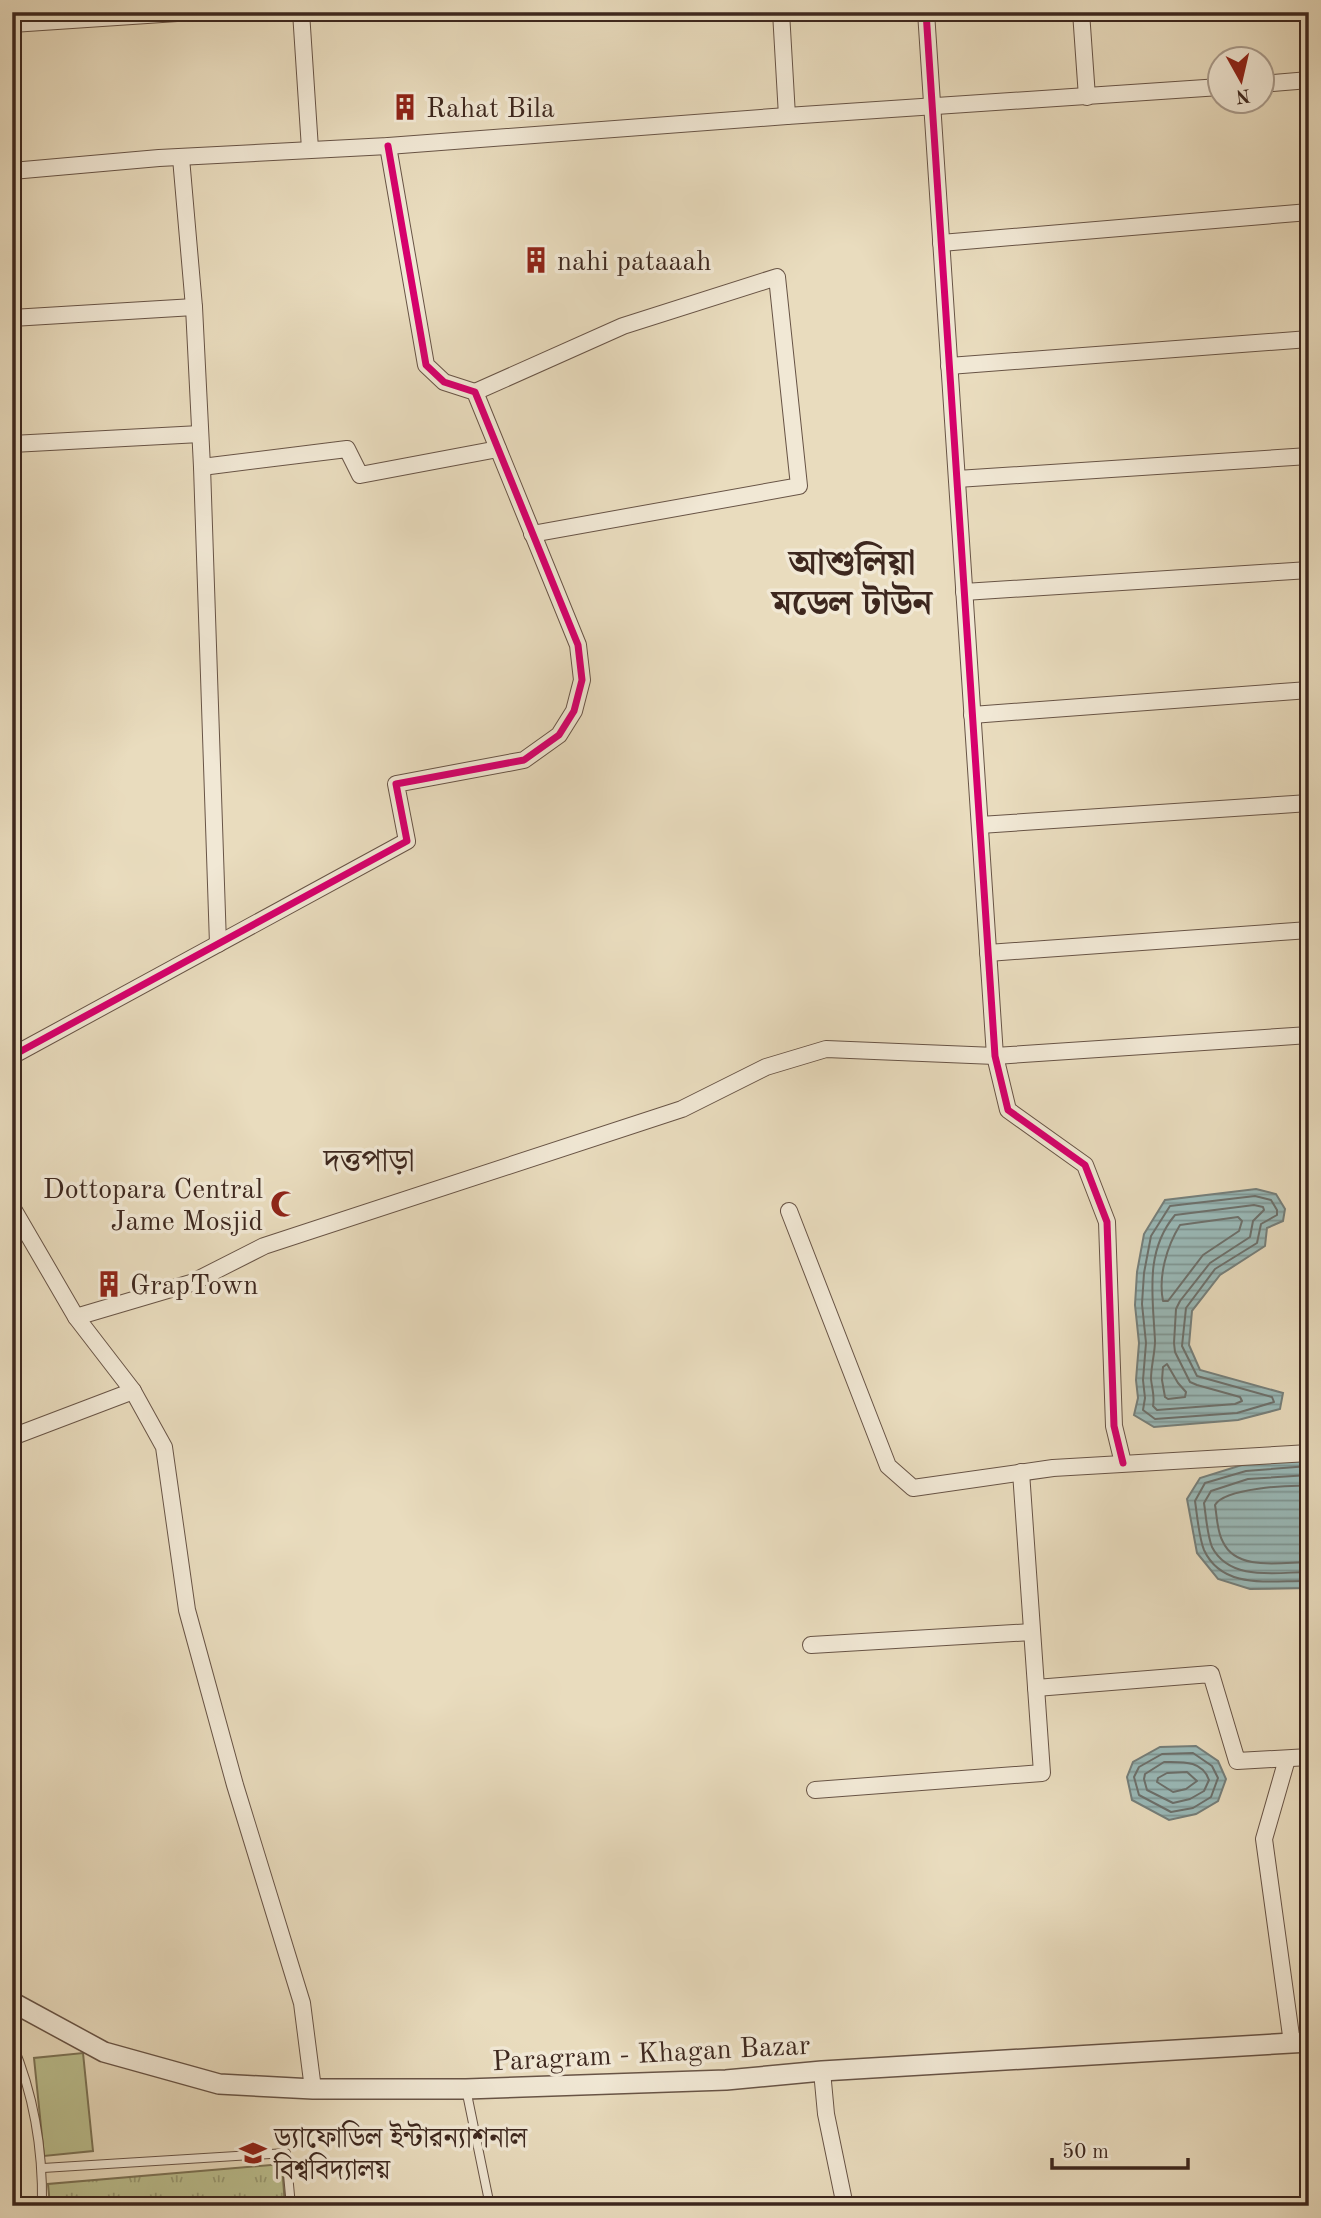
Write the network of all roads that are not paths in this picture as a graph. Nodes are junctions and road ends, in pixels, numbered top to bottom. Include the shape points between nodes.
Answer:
1 (192, 12) edge
2 (301, 12) edge
3 (780, 12) edge
4 (926, 12) edge
5 (1081, 12) edge
6 (12, 24) edge
7 (1309, 80) edge
8 (1276, 83) edge
9 (1206, 88) edge
10 (1087, 97) junction
11 (932, 107) junction
12 (787, 116) junction
13 (388, 146) junction
14 (310, 149) junction
15 (181, 158) junction
16 (12, 171) edge
17 (1309, 212) edge
18 (941, 243) junction
19 (194, 307) junction
20 (12, 318) edge
21 (1309, 340) edge
22 (949, 366) junction
23 (475, 392) junction
24 (200, 434) junction
25 (12, 444) edge
26 (498, 449) junction
27 (1309, 456) edge
28 (202, 467) junction
29 (957, 479) junction
30 (532, 534) junction
31 (1309, 570) edge
32 (964, 592) junction
33 (1309, 690) edge
34 (972, 715) junction
35 (1309, 803) edge
36 (980, 825) junction
37 (1309, 930) edge
38 (218, 944) junction
39 (988, 953) junction
40 (1309, 1035) edge
41 (12, 1055) edge
42 (995, 1056) junction
43 (12, 1207) edge
44 (789, 1211) dead end
45 (76, 1317) junction
46 (133, 1391) junction
47 (12, 1437) edge
48 (1309, 1453) edge
49 (1123, 1463) junction
50 (1021, 1472) junction
51 (1032, 1633) junction
52 (811, 1646) dead end
53 (1036, 1688) junction
54 (1309, 1757) edge
55 (1287, 1759) junction
56 (815, 1790) dead end
57 (12, 2002) edge
58 (1301, 2042) edge
59 (12, 2043) edge
60 (822, 2071) junction
61 (313, 2089) junction
62 (466, 2089) junction
63 (43, 2168) junction
64 (42, 2206) edge
65 (291, 2206) edge
66 (490, 2206) edge
67 (845, 2206) edge

1 - 6 street
2 - 14 street
3 - 12 street
4 - 11 street
5 - 10 street
7 - 8 street
9 - 10 street
10 - 11 street
11 - 12 street
11 - 18 street
12 - 13 street
13 - 14 street
13 - 23 street via 426,365 444,382
14 - 15 street
15 - 16 street
15 - 19 street
17 - 18 street
18 - 22 street
19 - 20 street
19 - 24 street
21 - 22 street
22 - 29 street
23 - 26 street
23 - 30 street via 622,326 777,277 799,486
24 - 25 street
24 - 28 street
26 - 28 street via 360,475 347,449
26 - 30 street
27 - 29 street
28 - 38 street
29 - 32 street
30 - 38 street via 578,645 582,680 574,711 559,736 524,760 396,784 407,841
31 - 32 street
32 - 34 street
33 - 34 street
34 - 36 street
35 - 36 street
36 - 39 street
37 - 39 street
38 - 41 street
39 - 42 street
40 - 42 street
42 - 45 street via 827,1049 766,1067 682,1109 264,1246 191,1283
42 - 49 street via 1008,1110 1085,1165 1107,1222 1114,1426
43 - 45 street
44 - 50 street via 888,1466 913,1488
45 - 46 street
46 - 47 street
46 - 61 street via 164,1447 187,1610 234,1785 302,2003
48 - 49 street
49 - 50 street
50 - 51 street
51 - 52 street
51 - 53 street
53 - 55 street via 1211,1674 1237,1761
53 - 56 street via 1042,1773
54 - 55 street
55 - 58 street via 1264,1839
57 - 61 street, Paragram - Khagan Bazar via 104,2052 219,2084
58 - 60 street, Paragram - Khagan Bazar
59 - 63 lane via 36,2120
60 - 62 street, Paragram - Khagan Bazar via 726,2080
60 - 67 street
61 - 62 street, Paragram - Khagan Bazar
62 - 66 lane
63 - 64 lane
63 - 65 lane via 286,2153

